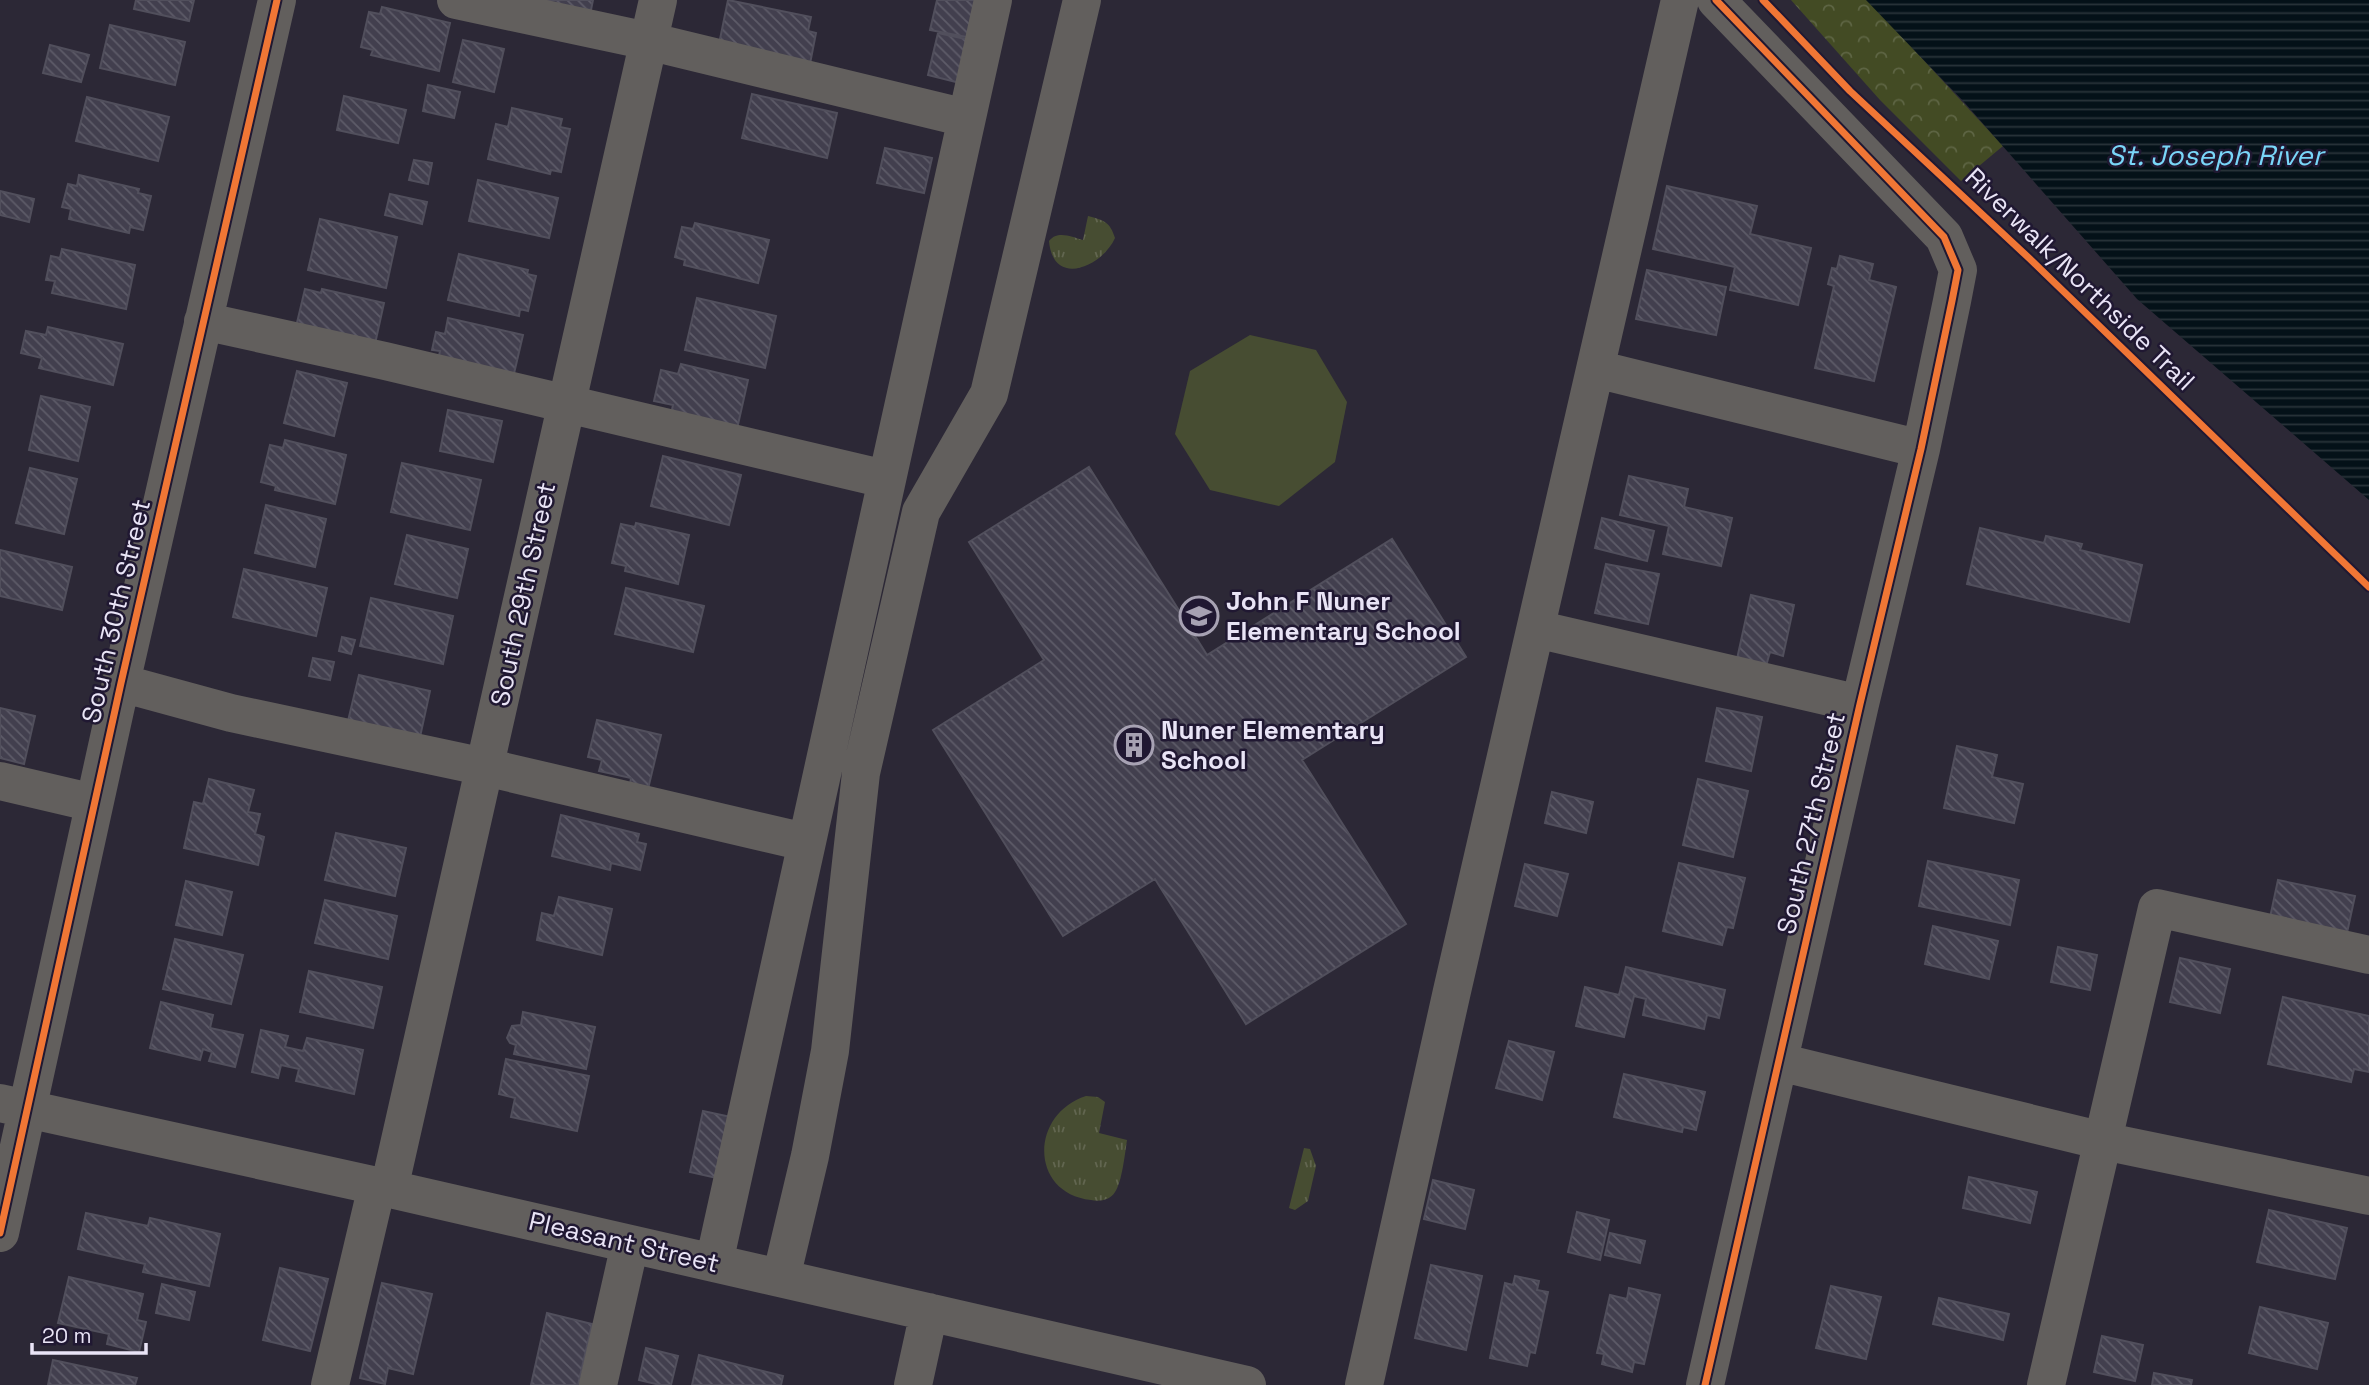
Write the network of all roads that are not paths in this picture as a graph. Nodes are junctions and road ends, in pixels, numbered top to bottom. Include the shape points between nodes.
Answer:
1 (277, 0) edge
2 (456, 0) edge
3 (657, 0) edge
4 (993, 0) edge
5 (1082, 0) edge
6 (1680, 0) edge
7 (1716, 0) edge
8 (648, 40) junction
9 (966, 118) junction
10 (203, 321) junction
11 (1596, 369) junction
12 (565, 403) junction
13 (1921, 449) junction
14 (885, 479) junction
15 (1536, 629) junction
16 (121, 683) junction
17 (1860, 704) junction
18 (485, 766) junction
19 (0, 781) edge
20 (94, 803) junction
21 (805, 842) junction
22 (2369, 955) edge
23 (1779, 1062) junction
24 (14, 1107) edge
25 (2103, 1141) junction
26 (383, 1187) junction
27 (2369, 1196) edge
28 (0, 1233) edge
29 (629, 1244) junction
30 (714, 1263) junction
31 (781, 1278) junction
32 (929, 1312) junction
33 (330, 1385) edge
34 (598, 1385) edge
35 (913, 1385) edge
36 (1247, 1385) edge
37 (1364, 1385) edge
38 (1705, 1385) edge
39 (2046, 1385) edge

1 - 10 street, South 30th Street
2 - 8 street
3 - 8 street, South 29th Street
4 - 9 street
5 - 31 street via 989,394 921,512 861,773 830,1051
6 - 11 street
7 - 13 street, South 27th Street via 1944,237 1958,270
8 - 9 street
8 - 12 street, South 29th Street
9 - 14 street
10 - 12 street
10 - 16 street, South 30th Street
11 - 13 street
11 - 15 street
12 - 14 street
12 - 18 street, South 29th Street
13 - 17 street, South 27th Street
14 - 21 street
15 - 17 street
15 - 37 street
16 - 18 street via 231,713
16 - 20 street, South 30th Street
17 - 23 street, South 27th Street
18 - 21 street
18 - 26 street, South 29th Street
19 - 20 street
20 - 24 street, South 30th Street
21 - 30 street
22 - 25 street via 2157,908
23 - 25 street
23 - 38 street, South 27th Street
24 - 26 street, Pleasant Street
24 - 28 street, South 30th Street
25 - 27 street
25 - 39 street
26 - 29 street, Pleasant Street
26 - 33 street, South 29th Street
29 - 30 street, Pleasant Street
29 - 34 street
30 - 31 street, Pleasant Street
31 - 32 street, Pleasant Street
32 - 35 street
32 - 36 street, Pleasant Street

